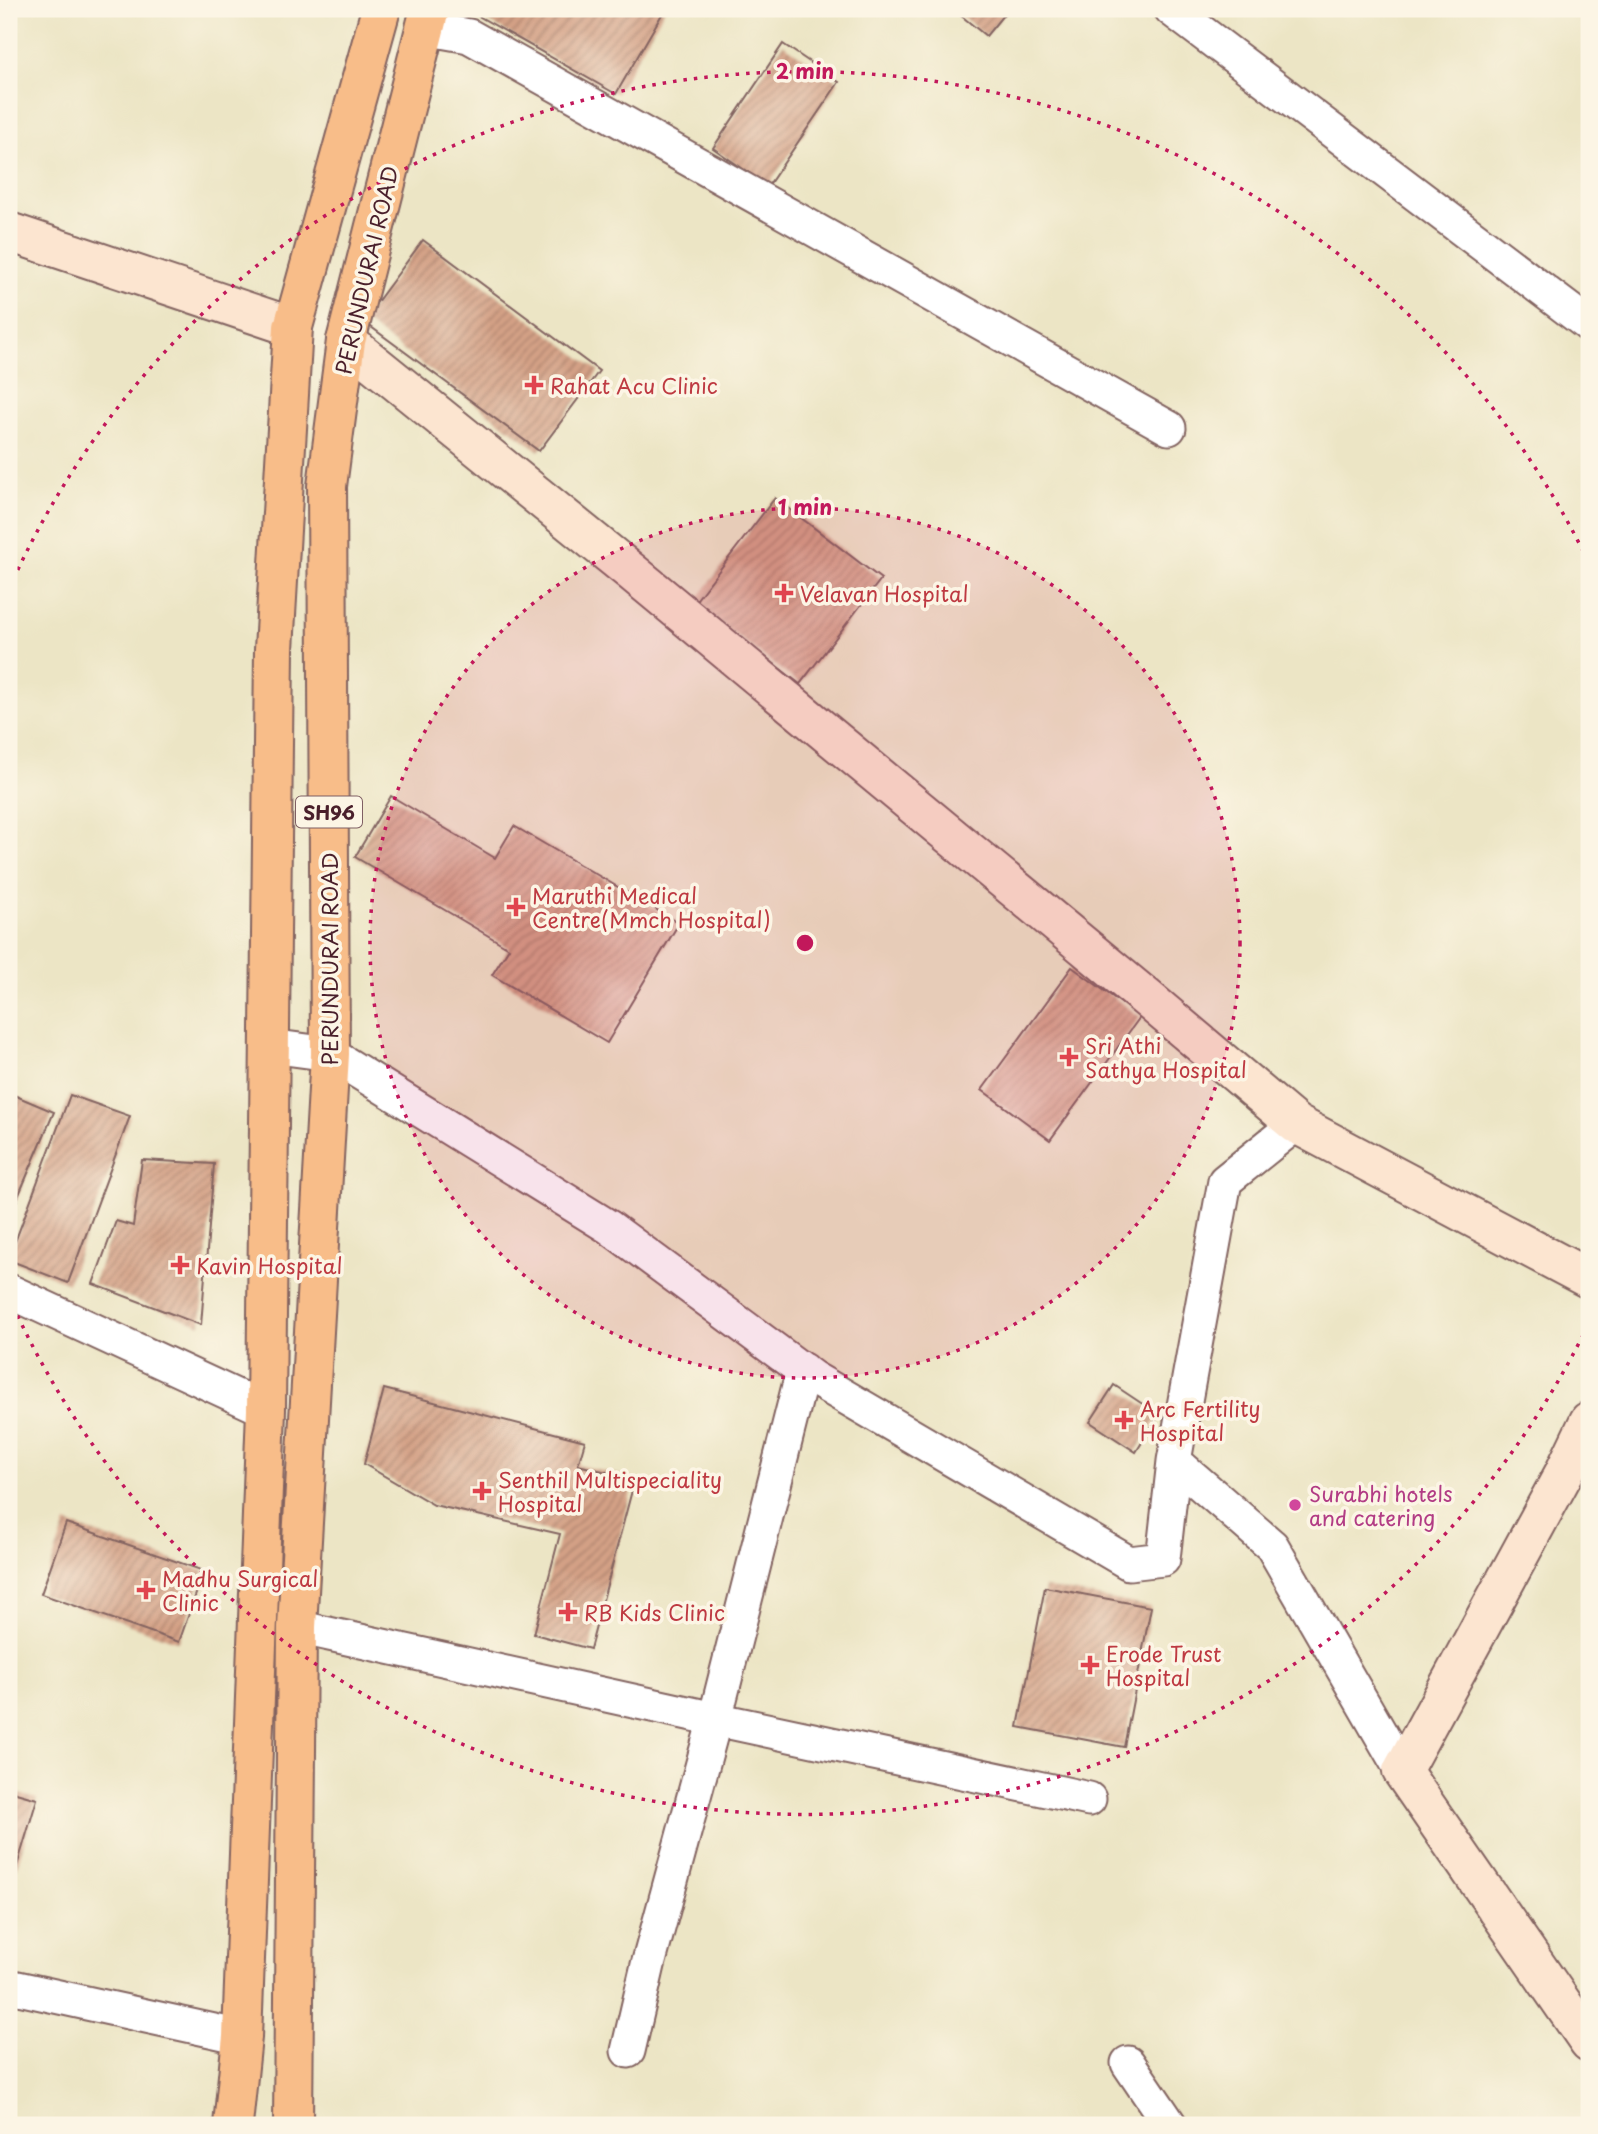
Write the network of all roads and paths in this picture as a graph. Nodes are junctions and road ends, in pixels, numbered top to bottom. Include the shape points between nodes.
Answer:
1 (381, 9) edge
2 (1171, 9) edge
3 (427, 18) edge
4 (9, 232) edge
5 (1589, 325) edge
6 (293, 327) junction
7 (346, 341) junction
8 (1169, 428) dead end
9 (270, 1046) junction
10 (330, 1055) junction
11 (1296, 1124) junction
12 (1589, 1279) edge
13 (9, 1291) edge
14 (803, 1370) junction
15 (266, 1410) junction
16 (1589, 1421) edge
17 (1174, 1461) junction
18 (297, 1627) junction
19 (715, 1719) junction
20 (1402, 1771) junction
21 (1089, 1799) dead end
22 (9, 1986) edge
23 (242, 2037) junction
24 (1589, 2042) edge
25 (628, 2051) dead end
26 (1128, 2063) dead end
27 (233, 2125) edge
28 (293, 2125) edge
29 (1170, 2125) edge

1 - 6 main road
2 - 5 street
3 - 7 main road, PERUNDURAI ROAD / SH96
3 - 8 street via 469,36
4 - 6 street
6 - 9 main road via 274,649
7 - 10 main road, PERUNDURAI ROAD / SH96 via 327,486
7 - 11 street via 633,573
9 - 10 street
9 - 15 main road
10 - 14 street via 610,1227
10 - 18 main road, PERUNDURAI ROAD / SH96
11 - 12 street
11 - 17 street via 1226,1181
13 - 15 street
14 - 17 street via 1129,1563 1163,1559
14 - 19 street
15 - 23 main road
16 - 20 street
17 - 20 street via 1272,1546
18 - 19 street
18 - 28 main road, PERUNDURAI ROAD
19 - 21 street
19 - 25 street
20 - 24 street
22 - 23 street
23 - 27 main road
26 - 29 street

